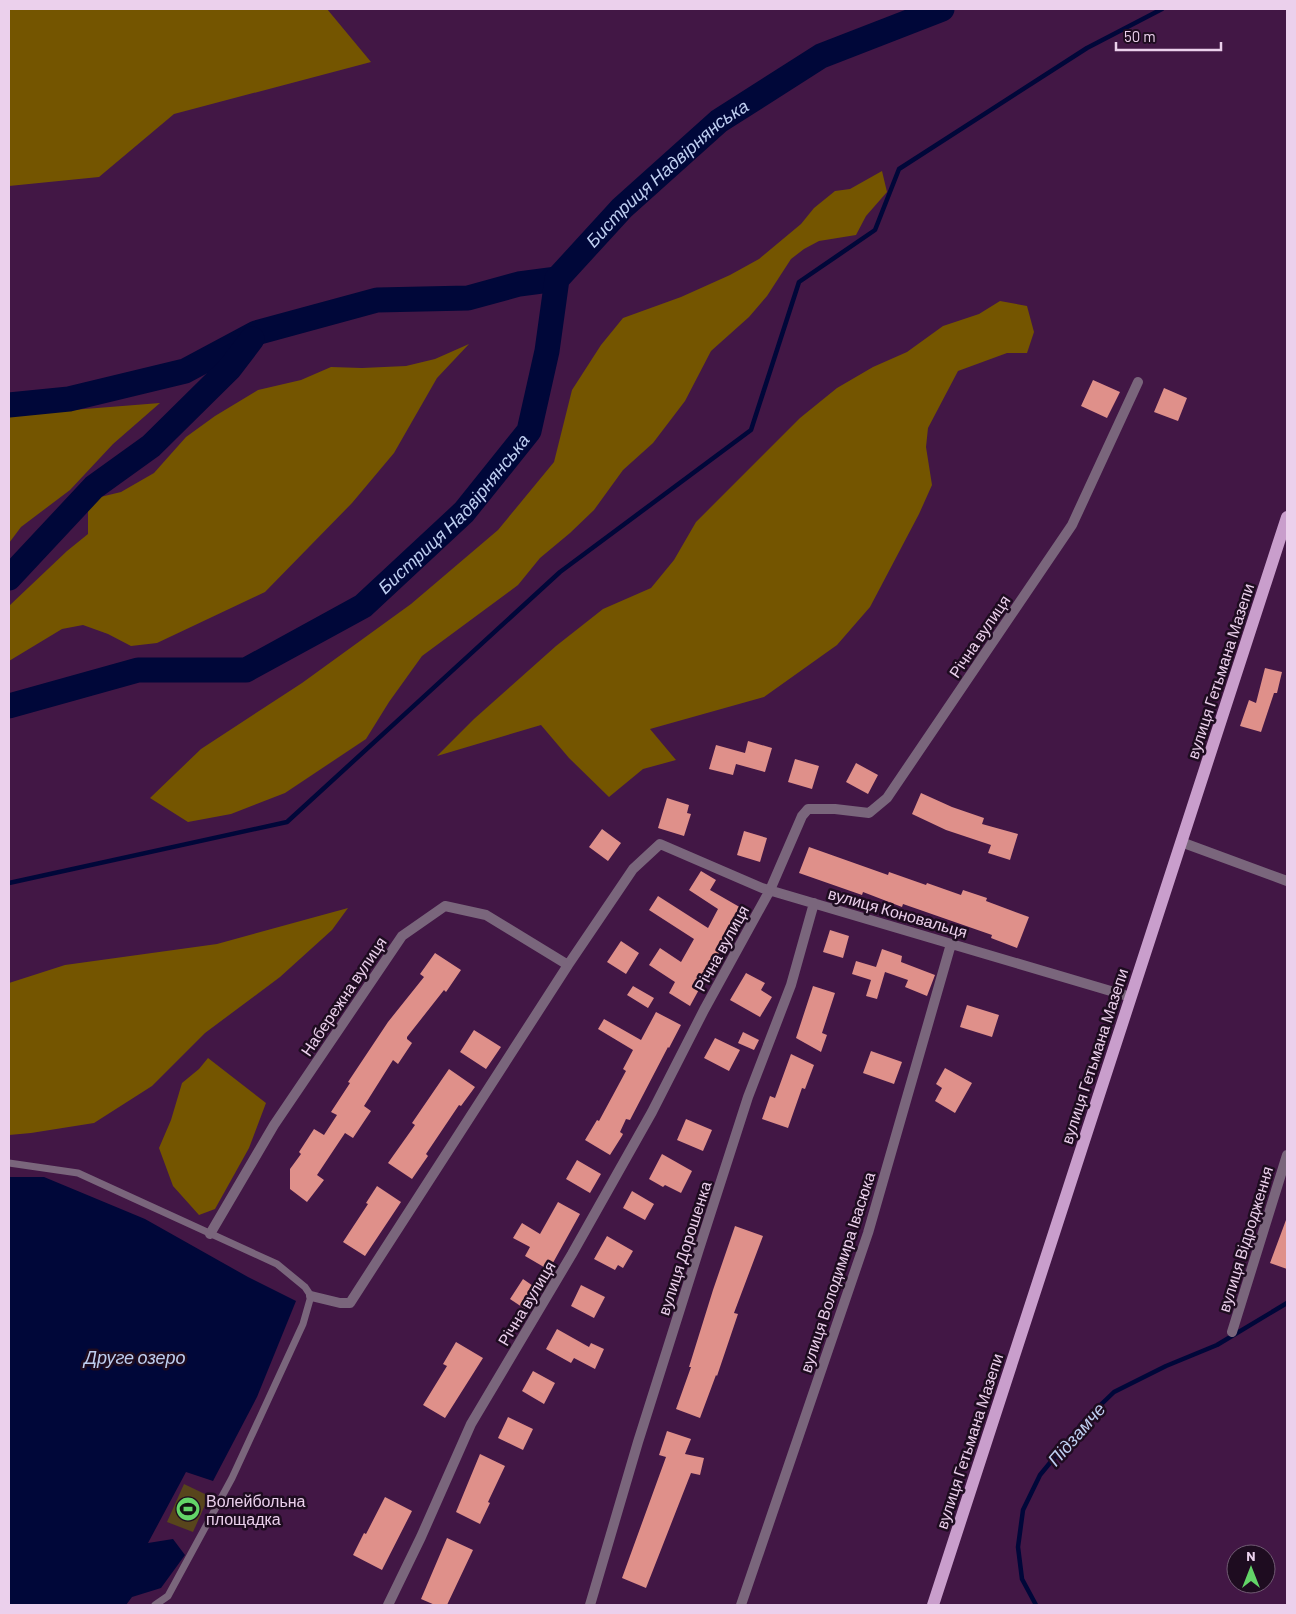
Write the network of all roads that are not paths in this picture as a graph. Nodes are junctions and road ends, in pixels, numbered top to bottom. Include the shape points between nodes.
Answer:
1 (1138, 382) dead end
2 (1287, 517) edge
3 (1181, 842) junction
4 (1287, 881) edge
5 (770, 890) junction
6 (814, 904) junction
7 (951, 944) junction
8 (568, 964) junction
9 (1131, 997) junction
10 (1287, 1156) edge
11 (9, 1163) edge
12 (210, 1234) junction
13 (311, 1296) junction
14 (1232, 1332) dead end
15 (154, 1605) edge
16 (388, 1605) edge
17 (590, 1605) edge
18 (741, 1605) edge
19 (933, 1605) edge

1 - 5 street, Річна вулиця via 1072,525 887,798 869,813 808,809 798,824
2 - 3 main road, вулиця Гетьмана Мазепи
3 - 4 street
3 - 9 main road, вулиця Гетьмана Мазепи
5 - 6 street, вулиця Коновальця
5 - 8 street, вулиця Коновальця via 660,844 633,869
5 - 16 street, Річна вулиця via 652,1112 471,1424
6 - 7 street, вулиця Коновальця
6 - 17 street, вулиця Дорошенка via 791,985 748,1098 696,1258
7 - 9 street, вулиця Коновальця
7 - 18 street, вулиця Володимира Івасюка via 868,1233
8 - 12 street, Набережна вулиця via 486,915 445,906 402,936 274,1125
8 - 13 street via 350,1302 340,1303
9 - 19 main road, вулиця Гетьмана Мазепи
10 - 14 street, вулиця Відродження
11 - 12 lane via 78,1173
12 - 13 lane via 277,1264
13 - 15 lane via 302,1324 232,1478 168,1596

